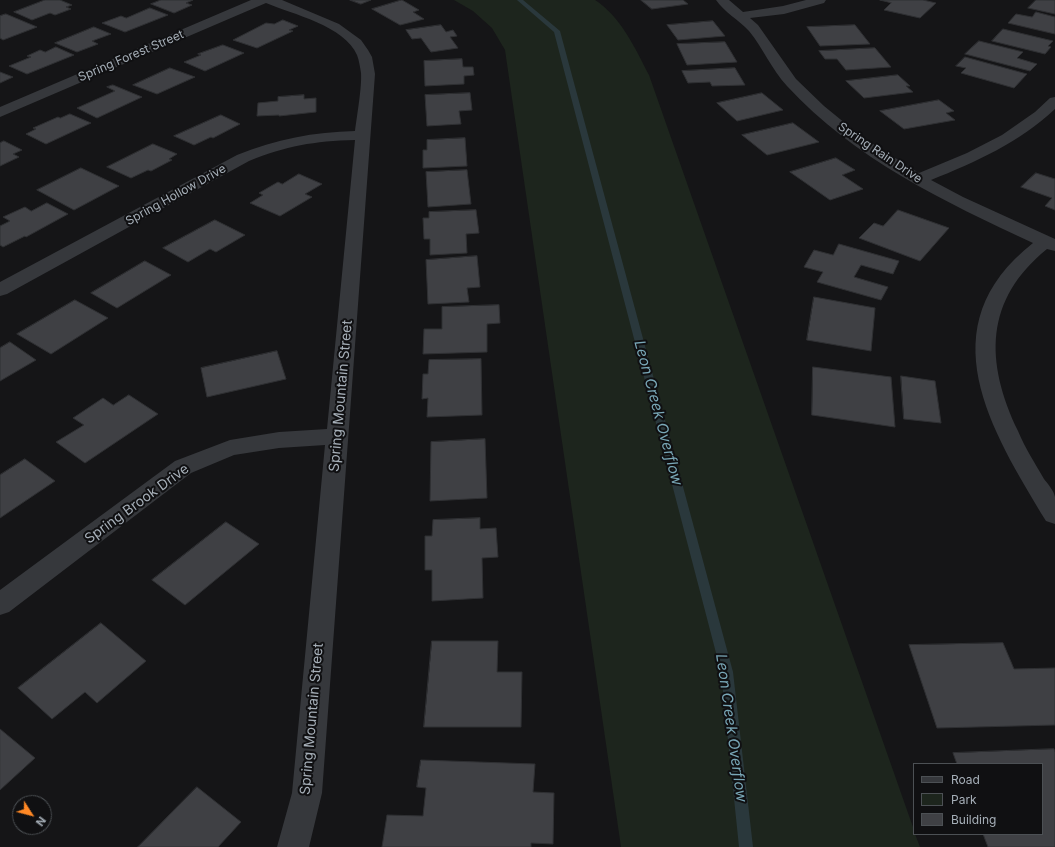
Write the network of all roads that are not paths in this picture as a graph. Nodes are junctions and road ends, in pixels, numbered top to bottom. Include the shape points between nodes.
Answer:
1 (262, 0) edge
2 (271, 0) edge
3 (722, 0) edge
4 (820, 0) edge
5 (740, 16) junction
6 (1055, 101) edge
7 (0, 112) edge
8 (363, 135) junction
9 (918, 179) junction
10 (1050, 244) edge
11 (0, 290) edge
12 (337, 436) junction
13 (1055, 515) edge
14 (0, 604) edge
15 (293, 847) edge

1 - 7 street, Spring Forest Street
2 - 8 street, Spring Mountain Street via 333,25 351,38 363,53 368,74
3 - 5 street, Spring Rain Drive
4 - 5 street via 784,10
5 - 9 street, Spring Rain Drive via 753,28 791,82 820,109 856,140
6 - 9 street via 1043,114 1011,137 971,158
8 - 11 street, Spring Hollow Drive via 293,141 243,158
8 - 12 street, Spring Mountain Street
9 - 10 street, Spring Rain Drive via 957,201
10 - 13 street via 1022,261 1007,278 988,319 985,343 986,368 992,397 1004,427 1020,460
12 - 14 street, Spring Brook Drive via 279,440 230,448 183,467
12 - 15 street, Spring Mountain Street via 307,794

